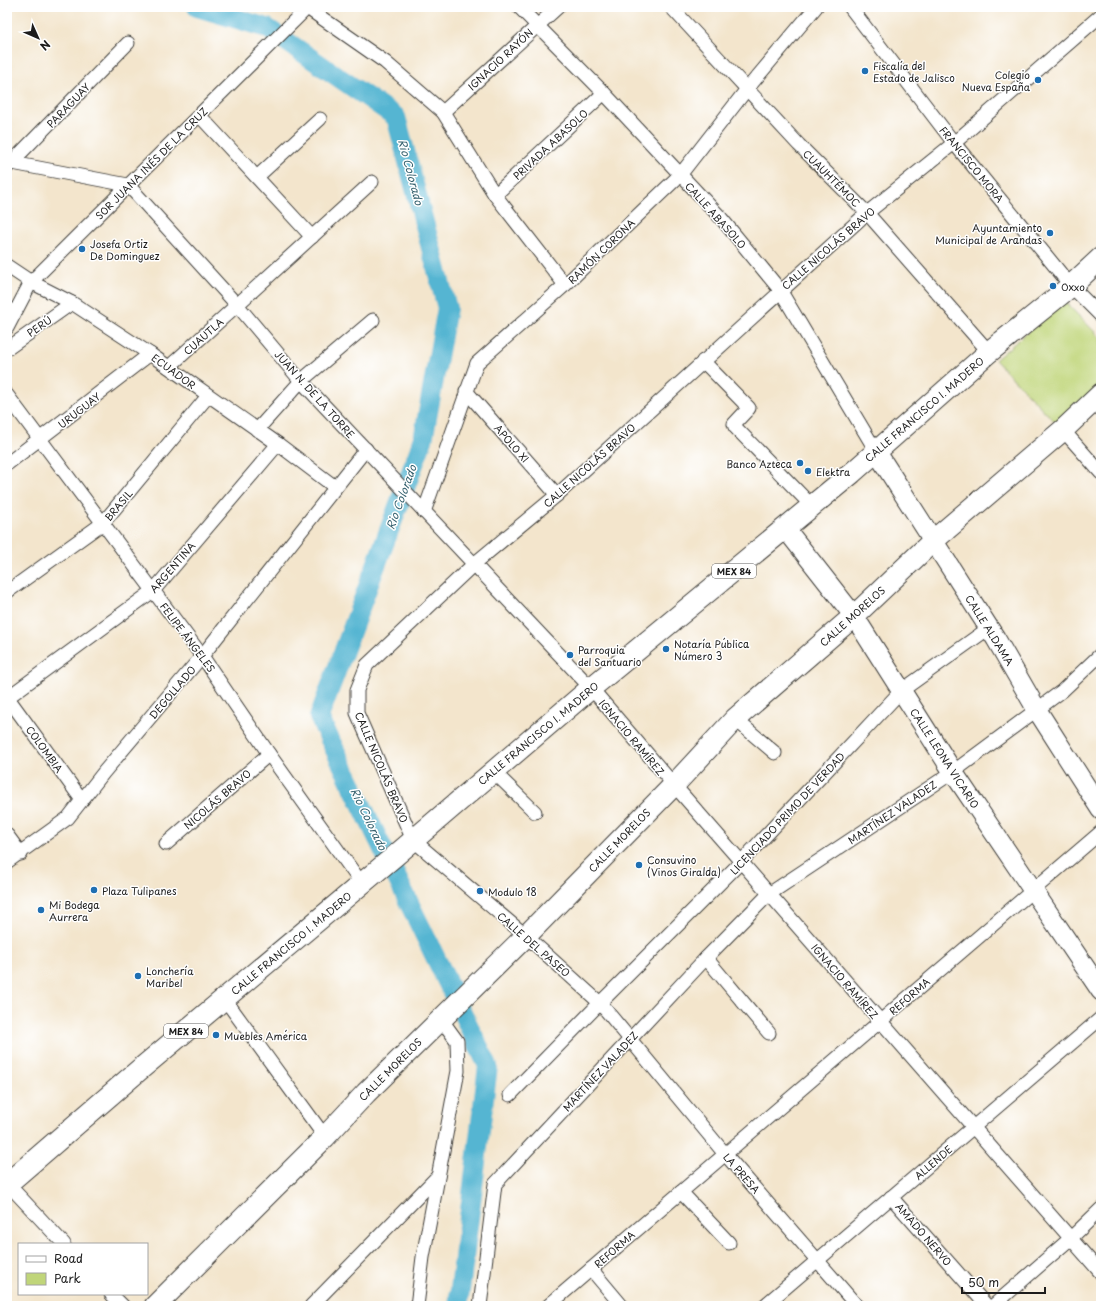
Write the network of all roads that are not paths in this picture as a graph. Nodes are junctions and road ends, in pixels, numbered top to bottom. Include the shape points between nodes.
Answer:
1 (519, 7) edge
2 (558, 7) edge
3 (671, 7) edge
4 (816, 7) edge
5 (850, 7) edge
6 (307, 8) edge
7 (1101, 15) edge
8 (537, 25) junction
9 (128, 43) dead end
10 (747, 89) junction
11 (604, 93) junction
12 (442, 112) junction
13 (199, 115) junction
14 (320, 119) dead end
15 (954, 143) junction
16 (8, 164) edge
17 (680, 175) junction
18 (257, 177) junction
19 (372, 182) dead end
20 (128, 185) junction
21 (495, 195) junction
22 (867, 213) junction
23 (312, 237) junction
24 (1101, 258) edge
25 (7, 266) edge
26 (31, 282) junction
27 (565, 285) junction
28 (1071, 286) junction
29 (780, 290) junction
30 (72, 303) junction
31 (238, 306) junction
32 (1101, 316) edge
33 (373, 320) dead end
34 (7, 328) edge
35 (7, 349) edge
36 (989, 352) junction
37 (150, 354) junction
38 (703, 361) junction
39 (168, 367) junction
40 (301, 381) junction
41 (466, 391) junction
42 (1101, 394) edge
43 (7, 395) edge
44 (208, 396) junction
45 (257, 430) junction
46 (1063, 430) junction
47 (41, 439) junction
48 (278, 444) junction
49 (366, 449) junction
50 (876, 451) junction
51 (7, 464) edge
52 (1101, 473) edge
53 (335, 487) junction
54 (557, 496) junction
55 (812, 505) junction
56 (420, 508) junction
57 (103, 523) junction
58 (785, 528) junction
59 (934, 540) junction
60 (474, 564) junction
61 (153, 591) junction
62 (7, 592) edge
63 (854, 616) junction
64 (989, 628) junction
65 (1101, 654) edge
66 (202, 656) junction
67 (591, 688) junction
68 (901, 691) junction
69 (8, 698) edge
70 (1037, 710) junction
71 (735, 719) junction
72 (775, 753) dead end
73 (269, 754) junction
74 (494, 771) junction
75 (953, 772) junction
76 (674, 785) junction
77 (82, 800) junction
78 (1101, 810) edge
79 (535, 812) dead end
80 (1101, 832) edge
81 (7, 835) edge
82 (413, 840) junction
83 (166, 844) dead end
84 (21, 854) junction
85 (7, 862) edge
86 (742, 862) junction
87 (364, 882) junction
88 (1033, 890) junction
89 (769, 894) junction
90 (526, 936) junction
91 (706, 958) junction
92 (1101, 990) edge
93 (224, 998) junction
94 (600, 1003) junction
95 (447, 1014) junction
96 (1101, 1018) edge
97 (880, 1021) junction
98 (769, 1033) dead end
99 (630, 1038) junction
100 (510, 1095) dead end
101 (974, 1127) junction
102 (325, 1137) junction
103 (725, 1154) junction
104 (438, 1176) junction
105 (7, 1184) edge
106 (681, 1192) junction
107 (892, 1197) junction
108 (1101, 1209) edge
109 (1071, 1238) junction
110 (63, 1243) edge
111 (729, 1243) dead end
112 (817, 1260) junction
113 (590, 1269) junction
114 (1101, 1272) edge
115 (112, 1295) edge
116 (123, 1306) edge
117 (155, 1306) edge
118 (311, 1306) edge
119 (418, 1306) edge
120 (480, 1306) edge
121 (548, 1306) edge
122 (622, 1306) edge
123 (764, 1306) edge
124 (857, 1306) edge
125 (987, 1306) edge
126 (992, 1306) edge

1 - 8 street, CALLE ABASOLO
2 - 8 street, IGNACIO RAYÓN
3 - 10 street, CUAUHTÉMOC
4 - 10 street, RAMÓN CORONA
5 - 15 street, FRANCISCO MORA
6 - 12 street via 385,62
6 - 13 street, SOR JUANA INÉS DE LA CRUZ
7 - 15 street, CALLE NICOLÁS BRAVO
8 - 11 street, CALLE ABASOLO
8 - 12 street, IGNACIO RAYÓN
9 - 16 street, PARAGUAY
10 - 17 street, RAMÓN CORONA
10 - 22 street, CUAUHTÉMOC
11 - 17 street, CALLE ABASOLO
11 - 21 street, PRIVADA ABASOLO
12 - 21 street
13 - 18 street
13 - 20 street, SOR JUANA INÉS DE LA CRUZ
14 - 18 street
15 - 22 street, CALLE NICOLÁS BRAVO
15 - 28 street, FRANCISCO MORA
16 - 20 street
17 - 27 street, RAMÓN CORONA
17 - 29 street, CALLE ABASOLO via 721,218
18 - 23 street
19 - 23 street, CUAUTLA
20 - 26 street, SOR JUANA INÉS DE LA CRUZ
20 - 31 street, JUAN N. DE LA TORRE
21 - 27 street
22 - 29 street, CALLE NICOLÁS BRAVO
22 - 36 street, CUAUHTÉMOC
23 - 31 street, CUAUTLA
24 - 28 main road, MEX 84
25 - 26 street, ECUADOR
26 - 30 street, ECUADOR
26 - 34 street, SOR JUANA INÉS DE LA CRUZ
27 - 41 street, RAMÓN CORONA via 476,363
28 - 32 street, FRANCISCO MORA
28 - 36 main road, CALLE FRANCISCO I. MADERO / MEX 84
29 - 38 street, CALLE NICOLÁS BRAVO
29 - 50 street, CALLE ABASOLO
30 - 35 street, PERÚ
30 - 37 street, ECUADOR
31 - 39 street, CUAUTLA
31 - 40 street, JUAN N. DE LA TORRE
33 - 40 street
36 - 50 main road, CALLE FRANCISCO I. MADERO / MEX 84
37 - 39 street, ECUADOR
37 - 47 street, URUGUAY
38 - 54 street, CALLE NICOLÁS BRAVO
38 - 55 street via 749,408 734,424 735,427
39 - 44 street, ECUADOR
40 - 45 street
40 - 49 street, JUAN N. DE LA TORRE
41 - 54 street, APOLO XI
41 - 56 street, RAMÓN CORONA
42 - 46 main road, CALLE MORELOS
43 - 47 street, FELIPE ÁNGELES
44 - 45 street, ECUADOR
44 - 57 street, BRASIL
45 - 48 street, ECUADOR
46 - 52 street
46 - 59 main road, CALLE MORELOS
47 - 51 street, URUGUAY
47 - 57 street, FELIPE ÁNGELES
48 - 53 street, ECUADOR
48 - 61 street, ARGENTINA
49 - 53 street, DEGOLLADO
49 - 56 street, JUAN N. DE LA TORRE
50 - 55 main road, CALLE FRANCISCO I. MADERO / MEX 84
50 - 59 main road, CALLE ALDAMA
53 - 66 street, DEGOLLADO
54 - 60 street, CALLE NICOLÁS BRAVO
55 - 58 main road, CALLE FRANCISCO I. MADERO / MEX 84
56 - 60 street, JUAN N. DE LA TORRE
57 - 61 street, FELIPE ÁNGELES
57 - 62 street, BRASIL
58 - 63 main road, CALLE LEONA VICARIO
58 - 67 main road, CALLE FRANCISCO I. MADERO / MEX 84
59 - 63 main road, CALLE MORELOS
59 - 64 main road, CALLE ALDAMA
60 - 67 street, JUAN N. DE LA TORRE
60 - 82 street, CALLE NICOLÁS BRAVO via 367,665 357,690 357,713
61 - 66 street, FELIPE ÁNGELES
61 - 69 street, ARGENTINA
63 - 68 main road, CALLE LEONA VICARIO
63 - 71 main road, CALLE MORELOS
64 - 68 street, LICENCIADO PRIMO DE VERDAD
64 - 70 main road, CALLE ALDAMA
65 - 70 street, MARTÍNEZ VALADEZ via 1062,691
66 - 73 street, FELIPE ÁNGELES
66 - 77 street, DEGOLLADO
67 - 74 main road, CALLE FRANCISCO I. MADERO / MEX 84
67 - 76 street, IGNACIO RAMÍREZ
68 - 75 main road, CALLE LEONA VICARIO
68 - 86 street, LICENCIADO PRIMO DE VERDAD
69 - 77 street, COLOMBIA
70 - 75 street, MARTÍNEZ VALADEZ
70 - 78 main road, CALLE ALDAMA
71 - 72 street
71 - 76 main road, CALLE MORELOS
73 - 83 street, NICOLÁS BRAVO
73 - 87 street, FELIPE ÁNGELES
74 - 79 street
74 - 82 main road, CALLE FRANCISCO I. MADERO / MEX 84
75 - 88 main road, CALLE LEONA VICARIO
75 - 89 street, MARTÍNEZ VALADEZ
76 - 86 street, IGNACIO RAMÍREZ
76 - 90 main road, CALLE MORELOS
77 - 84 street, DEGOLLADO via 68,818
80 - 88 street, REFORMA
81 - 84 street
82 - 87 main road, CALLE FRANCISCO I. MADERO / MEX 84
82 - 90 street, CALLE DEL PASEO
84 - 85 street, DEGOLLADO
86 - 89 street, IGNACIO RAMÍREZ
86 - 94 street, LICENCIADO PRIMO DE VERDAD
87 - 93 main road, CALLE FRANCISCO I. MADERO / MEX 84
88 - 92 main road, CALLE LEONA VICARIO
88 - 97 street, REFORMA
89 - 91 street, MARTÍNEZ VALADEZ
89 - 97 street, IGNACIO RAMÍREZ
90 - 94 street, CALLE DEL PASEO
90 - 95 main road, CALLE MORELOS
91 - 98 street
91 - 99 street, MARTÍNEZ VALADEZ
93 - 102 street
93 - 105 main road, CALLE FRANCISCO I. MADERO / MEX 84
94 - 99 street, CALLE DEL PASEO
94 - 100 street, LICENCIADO PRIMO DE VERDAD
95 - 102 main road, CALLE MORELOS
95 - 104 street via 457,1041 458,1071
96 - 101 street, ALLENDE
97 - 101 street, IGNACIO RAMÍREZ
97 - 103 street, REFORMA
99 - 103 street, LA PRESA
99 - 120 street, MARTÍNEZ VALADEZ via 495,1184
101 - 107 street, ALLENDE
101 - 109 street, IGNACIO RAMÍREZ
102 - 117 main road, CALLE MORELOS
103 - 106 street, REFORMA
103 - 112 street, LA PRESA
104 - 118 street
104 - 119 street via 423,1258
105 - 110 street
106 - 111 street
106 - 113 street, REFORMA
107 - 112 street, ALLENDE
107 - 125 street, AMADO NERVO
108 - 109 street
109 - 114 street, IGNACIO RAMÍREZ
109 - 126 street
112 - 123 street, ALLENDE
112 - 124 street, LA PRESA
113 - 121 street, REFORMA
113 - 122 street
115 - 116 street

